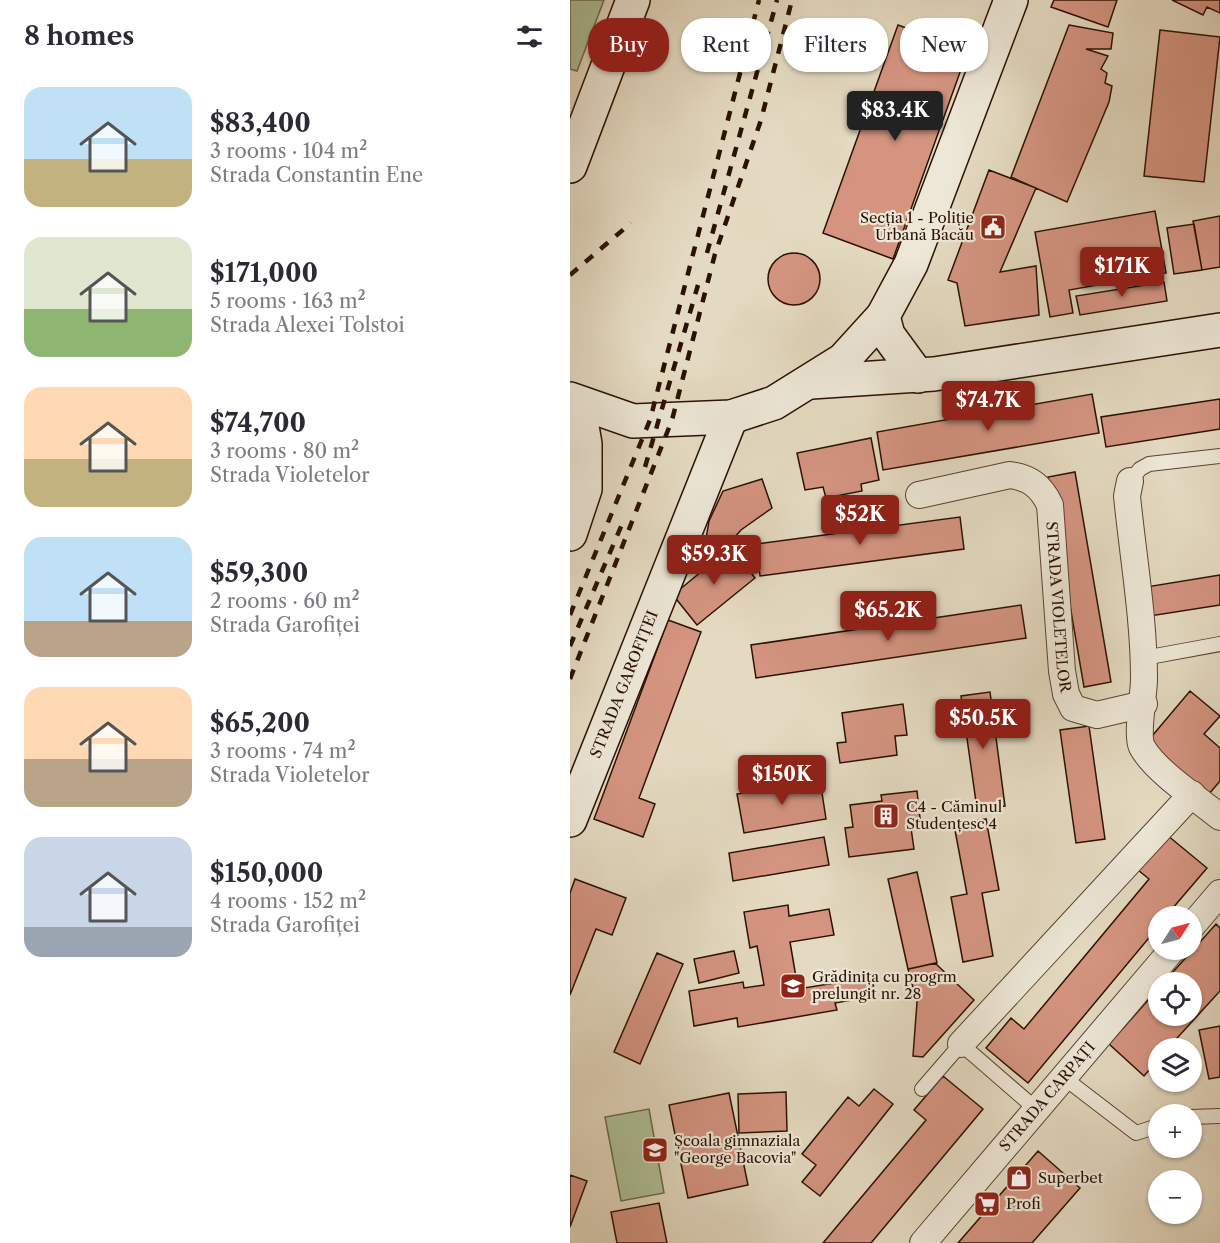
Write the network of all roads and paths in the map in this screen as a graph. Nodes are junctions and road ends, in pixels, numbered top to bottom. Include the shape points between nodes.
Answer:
1 (633, 0) edge
2 (1011, 0) edge
3 (570, 166) edge
4 (884, 316) junction
5 (1220, 330) edge
6 (918, 376) junction
7 (811, 382) junction
8 (574, 401) edge
9 (730, 417) junction
10 (633, 421) junction
11 (577, 447) edge
12 (1220, 456) edge
13 (1130, 481) joint
14 (919, 495) dead end
15 (570, 534) edge
16 (1220, 645) edge
17 (1144, 658) junction
18 (1144, 704) junction
19 (1192, 794) junction
20 (1220, 817) edge
21 (570, 820) edge
22 (1220, 893) edge
23 (1202, 914) edge
24 (1163, 960) edge
25 (961, 1044) junction
26 (1063, 1077) junction
27 (922, 1089) dead end
28 (1036, 1109) junction
29 (1220, 1116) edge
30 (1202, 1117) edge
31 (1148, 1129) edge
32 (923, 1243) edge

1 - 3 street
2 - 4 street via 911,264
4 - 6 street via 888,335
4 - 7 street via 843,360
5 - 6 street
6 - 7 street
7 - 9 street via 774,403
8 - 10 street
8 - 11 street
9 - 10 street
9 - 21 street, STRADA GAROFIȚEI
10 - 11 street
11 - 15 street via 585,489
12 - 13 lane via 1149,464
13 - 17 street via 1127,496
14 - 18 street, STRADA VIOLETELOR via 1010,475 1034,483 1050,504 1066,694 1073,708 1097,715
16 - 17 lane
17 - 18 street
18 - 19 street via 1140,744
19 - 20 street
19 - 25 street
22 - 23 street
24 - 26 street, STRADA CARPAȚI
25 - 27 lane
25 - 28 lane
26 - 28 street, STRADA CARPAȚI
26 - 31 lane via 1136,1133
28 - 32 street, STRADA CARPAȚI
29 - 30 lane

